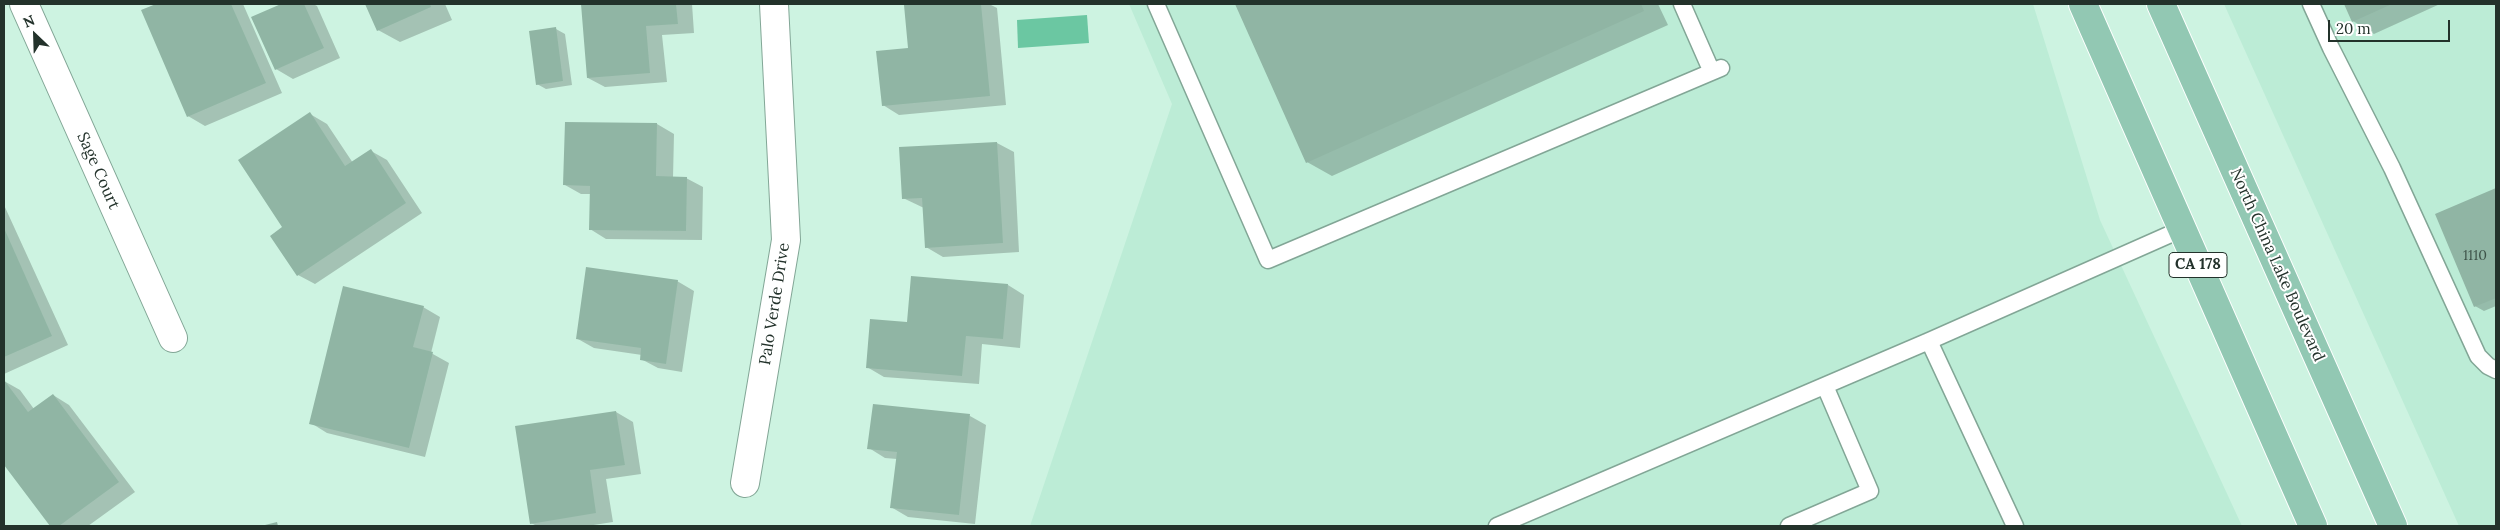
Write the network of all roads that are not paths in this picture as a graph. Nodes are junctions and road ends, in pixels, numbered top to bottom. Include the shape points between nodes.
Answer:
1 (24, 4) edge
2 (774, 4) edge
3 (1156, 4) edge
4 (1682, 4) edge
5 (2083, 4) edge
6 (2161, 4) edge
7 (2311, 4) edge
8 (2182, 229) junction
9 (173, 338) dead end
10 (1929, 341) junction
11 (2496, 370) edge
12 (1825, 386) junction
13 (745, 483) dead end
14 (1497, 526) edge
15 (1789, 526) edge
16 (2015, 526) edge
17 (2313, 526) edge
18 (2393, 526) edge

1 - 9 street, Sage Court
2 - 13 street, Palo Verde Drive via 786,240
3 - 4 lane via 1268,260 1716,69
5 - 8 main road, CA 178
6 - 18 main road, North China Lake Boulevard
7 - 11 lane via 2392,168 2478,356
8 - 10 lane
8 - 17 main road, CA 178
10 - 12 lane
10 - 16 lane
12 - 14 lane
12 - 15 lane via 1870,491

